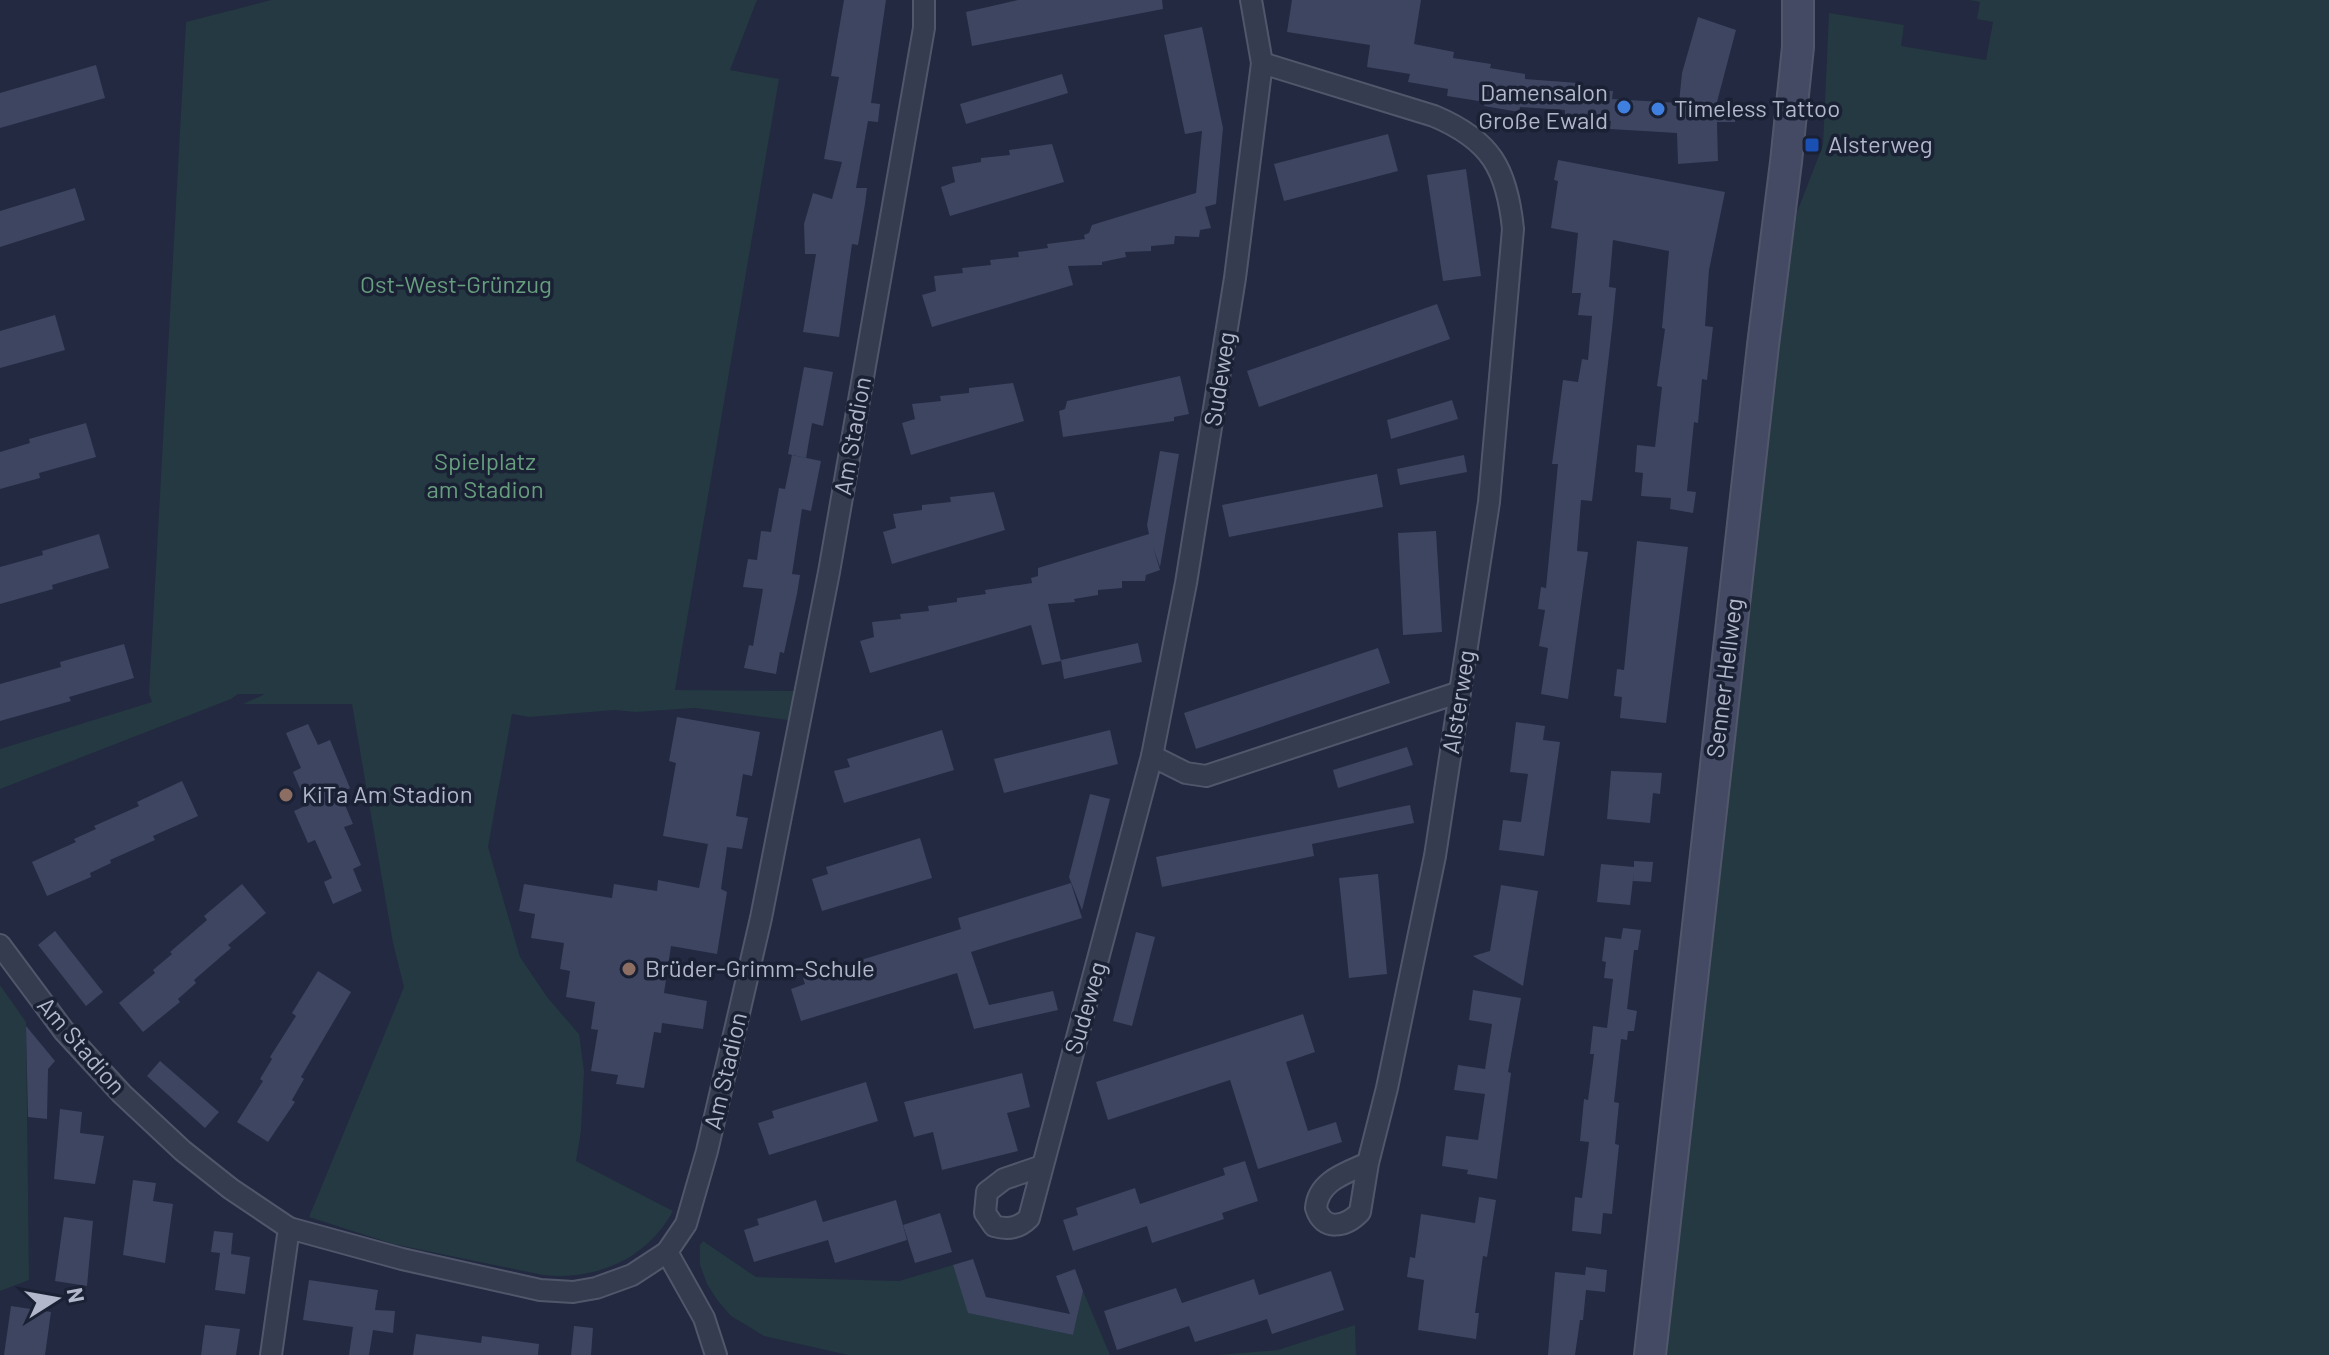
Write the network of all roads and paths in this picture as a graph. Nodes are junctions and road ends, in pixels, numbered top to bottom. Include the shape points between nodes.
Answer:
1 (924, 0) edge
2 (1251, 0) edge
3 (1798, 0) edge
4 (1262, 63) junction
5 (1460, 692) junction
6 (1152, 756) junction
7 (0, 945) edge
8 (1368, 1163) dead end
9 (1042, 1166) dead end
10 (289, 1228) junction
11 (667, 1252) junction
12 (271, 1355) edge
13 (716, 1355) edge
14 (1650, 1355) edge

1 - 11 street, Am Stadion via 924,28 847,476 764,905 707,1151 686,1224
2 - 4 street, Sudeweg
3 - 14 street, Senner Hellweg via 1786,162
4 - 5 street, Alsterweg via 1462,127 1501,171 1510,199 1513,229 1489,502
4 - 6 street, Sudeweg via 1214,419
5 - 6 street via 1206,776 1186,773
5 - 8 street, Alsterweg via 1435,856
6 - 9 street, Sudeweg
7 - 10 street, Am Stadion via 64,1031 122,1094 183,1151
10 - 11 street, Am Stadion via 540,1290 596,1288 632,1275
10 - 12 street
11 - 13 street via 704,1318

